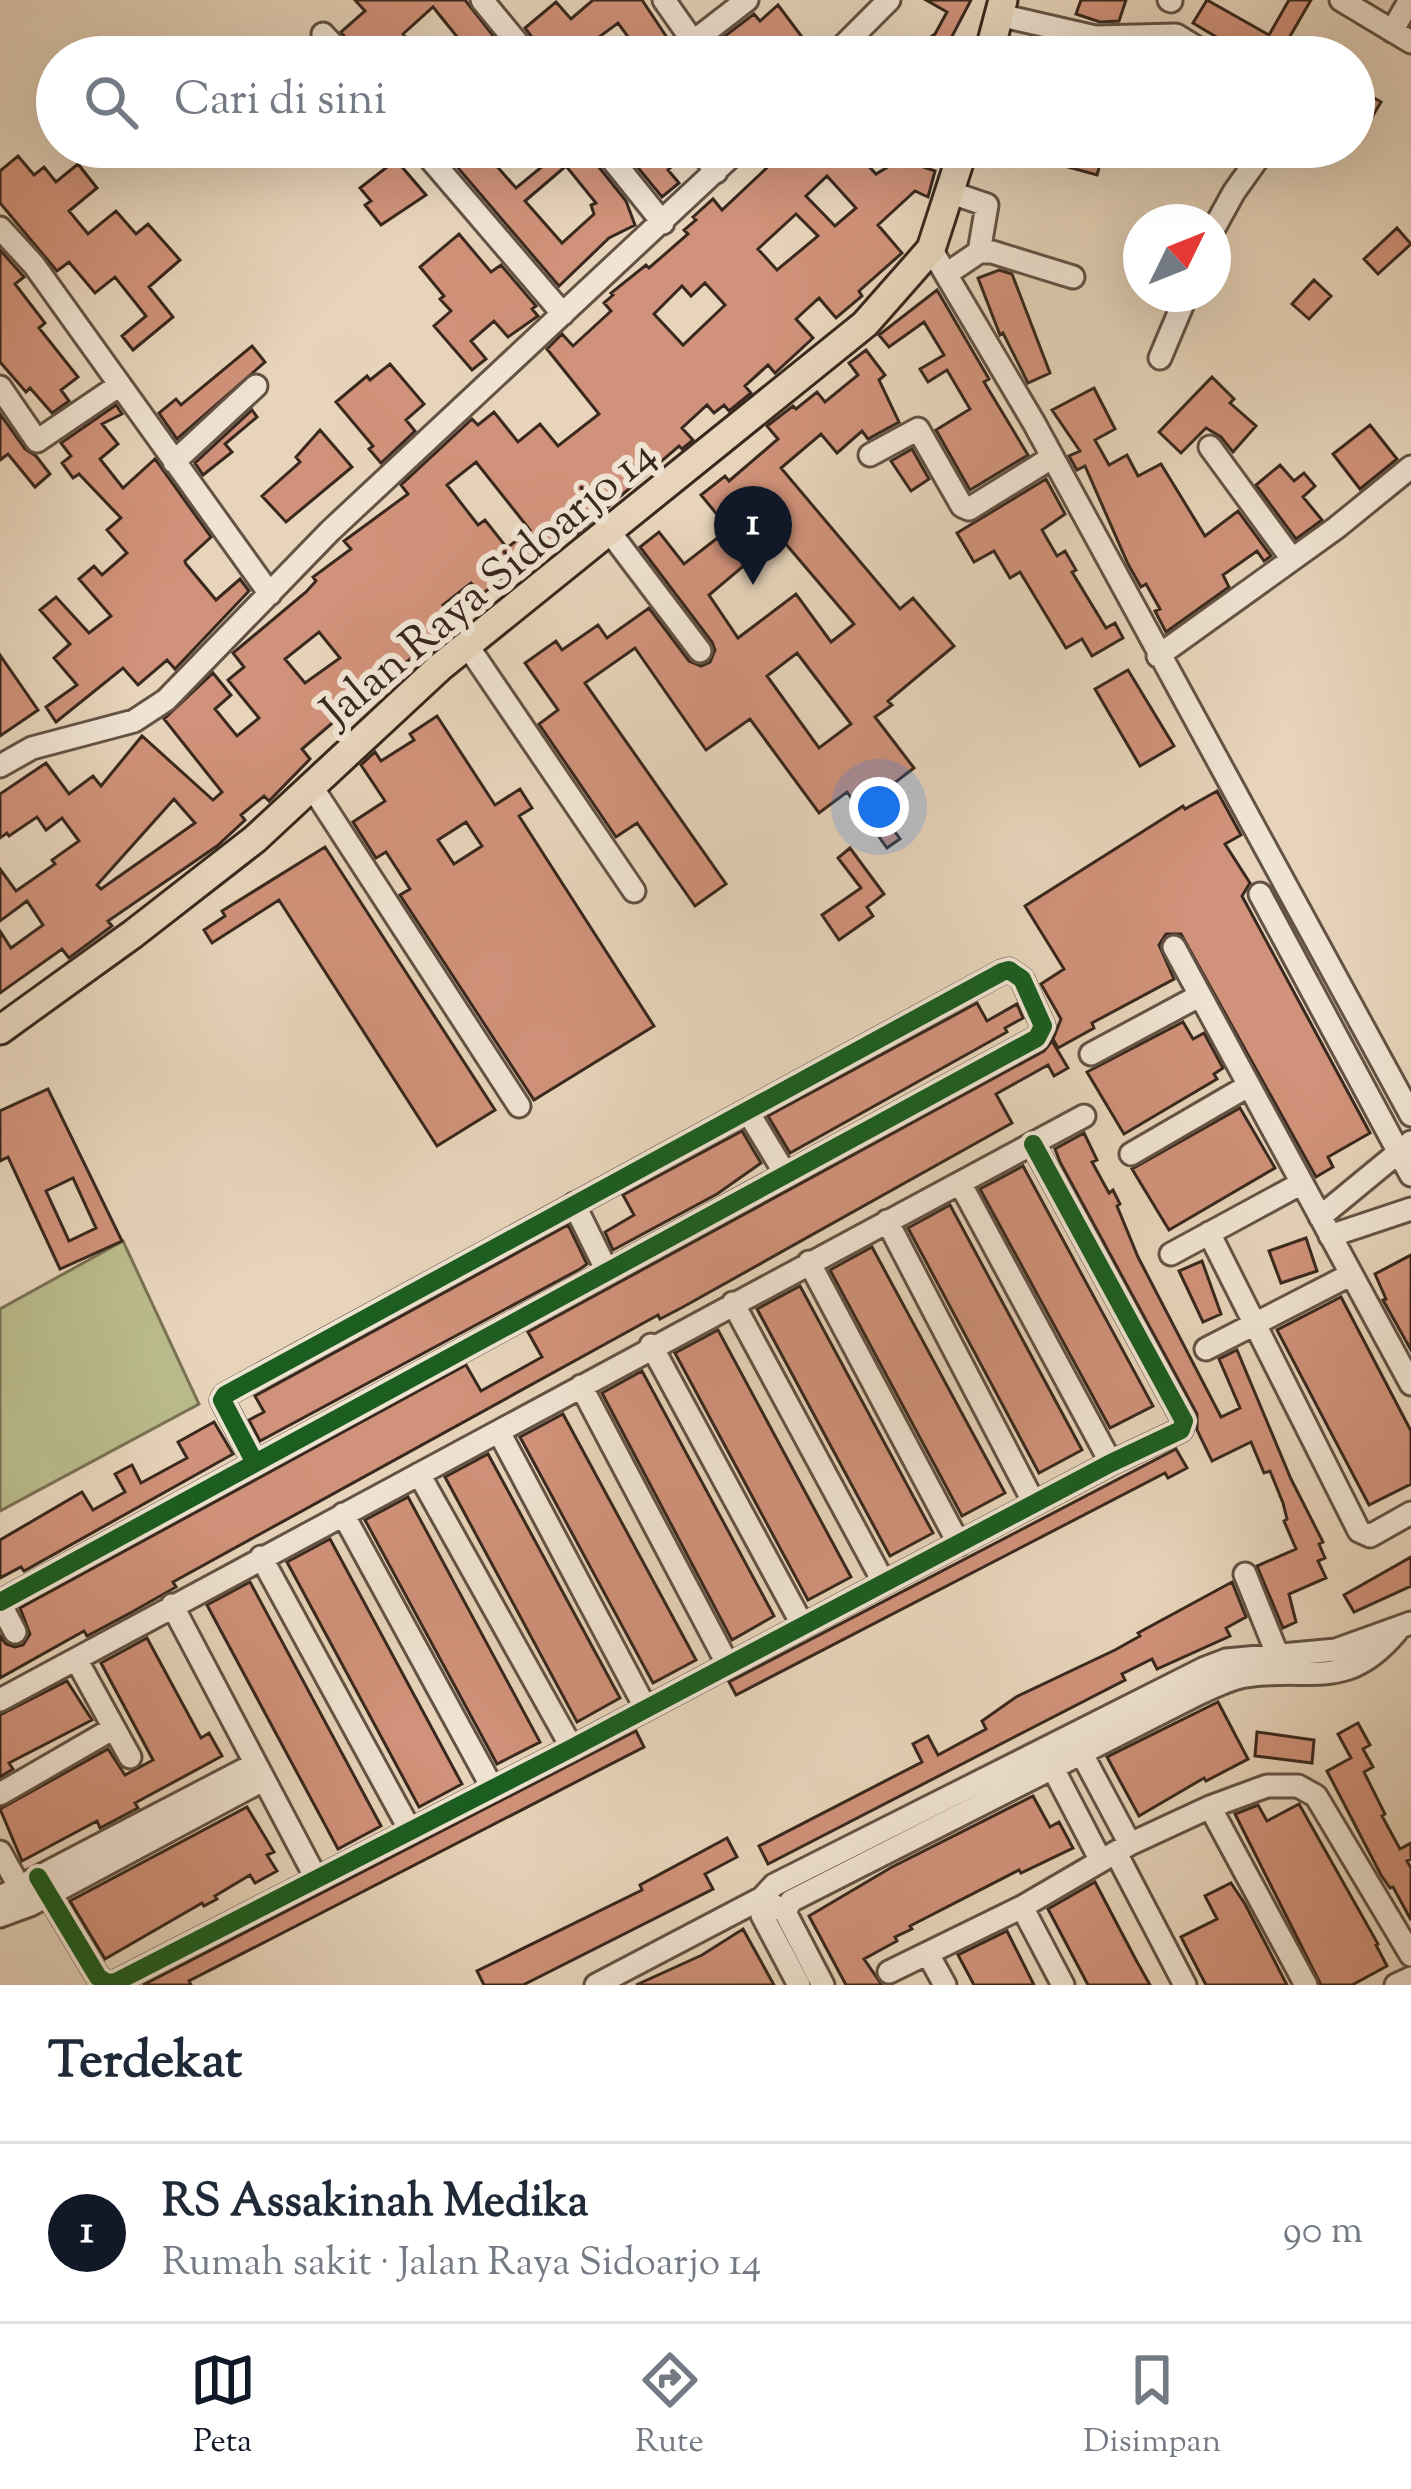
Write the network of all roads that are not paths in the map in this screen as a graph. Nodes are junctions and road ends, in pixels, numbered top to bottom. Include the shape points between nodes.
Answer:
1 (482, 0) edge
2 (664, 0) edge
3 (747, 0) edge
4 (889, 0) edge
5 (1341, 0) edge
6 (1410, 0) edge
7 (1001, 8) edge
8 (512, 36) edge
9 (690, 36) edge
10 (712, 36) edge
11 (853, 36) edge
12 (1092, 36) edge
13 (1136, 36) edge
14 (1178, 36) edge
15 (1401, 37) edge
16 (438, 168) edge
17 (619, 168) edge
18 (713, 168) edge
19 (720, 168) edge
20 (959, 168) edge
21 (1251, 168) edge
22 (716, 172) junction
23 (952, 193) junction
24 (1227, 204) edge
25 (663, 223) junction
26 (0, 228) edge
27 (931, 249) junction
28 (979, 252) junction
29 (948, 274) junction
30 (1073, 277) dead end
31 (1179, 312) edge
32 (563, 314) junction
33 (1160, 358) dead end
34 (118, 386) junction
35 (256, 386) dead end
36 (0, 387) edge
37 (1210, 447) dead end
38 (870, 455) dead end
39 (1051, 458) junction
40 (174, 462) junction
41 (1411, 467) edge
42 (609, 531) junction
43 (1292, 559) junction
44 (270, 594) junction
45 (466, 645) junction
46 (700, 651) dead end
47 (1158, 656) junction
48 (0, 766) edge
49 (312, 787) junction
50 (634, 891) dead end
51 (1260, 894) dead end
52 (1174, 947) dead end
53 (1199, 996) junction
54 (0, 1030) edge
55 (1090, 1054) dead end
56 (1248, 1086) junction
57 (518, 1106) dead end
58 (748, 1112) junction
59 (1411, 1115) edge
60 (1084, 1116) dead end
61 (1033, 1144) junction
62 (1405, 1147) edge
63 (1132, 1154) dead end
64 (786, 1174) junction
65 (1411, 1174) edge
66 (1302, 1183) junction
67 (960, 1184) junction
68 (574, 1204) junction
69 (1411, 1209) edge
70 (887, 1221) junction
71 (1325, 1227) junction
72 (1209, 1233) junction
73 (1171, 1254) dead end
74 (809, 1262) junction
75 (607, 1271) junction
76 (1350, 1275) junction
77 (733, 1303) junction
78 (1254, 1326) junction
79 (651, 1346) junction
80 (1206, 1349) dead end
81 (1411, 1384) edge
82 (580, 1386) junction
83 (499, 1432) junction
84 (255, 1463) junction
85 (1111, 1463) junction
86 (419, 1474) junction
87 (1034, 1503) junction
88 (1411, 1513) edge
89 (343, 1514) junction
90 (958, 1544) junction
91 (261, 1558) junction
92 (1245, 1574) dead end
93 (884, 1583) junction
94 (0, 1602) edge
95 (172, 1605) junction
96 (802, 1624) junction
97 (1404, 1627) edge
98 (15, 1631) dead end
99 (1278, 1657) junction
100 (76, 1658) junction
101 (728, 1665) junction
102 (1245, 1667) junction
103 (0, 1700) edge
104 (645, 1707) junction
105 (114, 1728) junction
106 (1077, 1743) junction
107 (572, 1748) junction
108 (130, 1757) dead end
109 (1048, 1759) junction
110 (259, 1772) junction
111 (493, 1789) junction
112 (0, 1794) edge
113 (1210, 1807) junction
114 (410, 1830) junction
115 (0, 1852) edge
116 (1116, 1853) junction
117 (316, 1878) junction
118 (27, 1892) edge
119 (761, 1898) junction
120 (1022, 1907) junction
121 (785, 1912) junction
122 (0, 1916) edge
123 (928, 1954) junction
124 (1411, 1955) edge
125 (890, 1972) dead end
126 (1411, 1978) edge
127 (596, 1985) edge
128 (799, 1985) edge
129 (823, 1985) edge
130 (945, 1985) edge
131 (1063, 1985) edge
132 (1185, 1985) edge
133 (1306, 1985) edge
134 (1396, 1985) edge

1 - 8 street
2 - 9 street
3 - 10 street
4 - 11 street
5 - 15 street
6 - 15 street
7 - 12 street
13 - 14 street
16 - 32 street
17 - 25 street
18 - 22 street
19 - 22 street
20 - 23 main road, Jalan Raya Sidoarjo 14
21 - 24 street
22 - 25 street
23 - 27 main road, Jalan Raya Sidoarjo 14
23 - 28 street via 987,206
25 - 32 street
26 - 34 street
27 - 29 street
27 - 42 main road, Jalan Raya Sidoarjo 14 via 865,324
28 - 29 street
28 - 30 street
29 - 39 street
31 - 33 street
32 - 44 street
34 - 36 street via 37,441
34 - 40 street
35 - 40 street
37 - 43 street
38 - 39 street via 918,429 965,509
39 - 47 street
40 - 44 street
41 - 43 street
42 - 45 main road, Jalan Raya Sidoarjo 14
42 - 46 street
43 - 47 street
44 - 48 street via 151,712 32,748
45 - 49 main road, Jalan Raya Sidoarjo 14
45 - 50 street
47 - 59 street
49 - 54 main road, Jalan Raya Sidoarjo 14 via 200,883
49 - 57 street
51 - 62 street
52 - 53 street
53 - 55 street
53 - 56 street
56 - 63 street
56 - 66 street
58 - 64 street
58 - 64 street via 1002,972 1022,979 1043,1026 1037,1038
58 - 68 street
60 - 61 street
61 - 67 street
61 - 85 street via 1184,1421 1181,1430
62 - 65 street
62 - 71 street
64 - 75 street
66 - 71 street
66 - 72 street
67 - 70 street
67 - 85 street
68 - 75 street
68 - 84 street via 224,1395
69 - 71 street
70 - 74 street
70 - 87 street
71 - 76 street
72 - 73 street
72 - 78 street
74 - 77 street
74 - 90 street
75 - 84 street
76 - 78 street
76 - 81 street
77 - 79 street
77 - 93 street
78 - 80 street
78 - 88 street via 1359,1532 1370,1536
79 - 82 street
79 - 96 street
82 - 83 street
82 - 101 street
83 - 86 street
83 - 104 street
84 - 94 street
85 - 87 street
86 - 89 street
86 - 107 street
87 - 90 street
89 - 91 street
89 - 111 street
90 - 93 street
91 - 95 street
91 - 114 street
92 - 99 street
93 - 96 street
94 - 98 street
95 - 100 street
95 - 110 street
96 - 101 street
97 - 99 street via 1336,1650
97 - 102 street via 1346,1672
99 - 102 street
100 - 103 street
100 - 105 street
101 - 104 street
102 - 106 street via 1205,1668
104 - 107 street
105 - 108 street
105 - 112 street
106 - 109 street
106 - 116 street
107 - 111 street
109 - 116 street
109 - 119 street
109 - 121 street via 791,1901
110 - 117 street
110 - 118 street
111 - 114 street
113 - 116 street
113 - 124 street via 1267,1786 1308,1789
113 - 133 street
114 - 117 street
115 - 118 street
116 - 120 street
116 - 132 street
117 - 118 street via 111,1983
118 - 122 street
119 - 121 street
119 - 127 street
119 - 128 street
120 - 123 street
120 - 131 street
121 - 129 street
123 - 125 street
123 - 130 street
126 - 134 street

